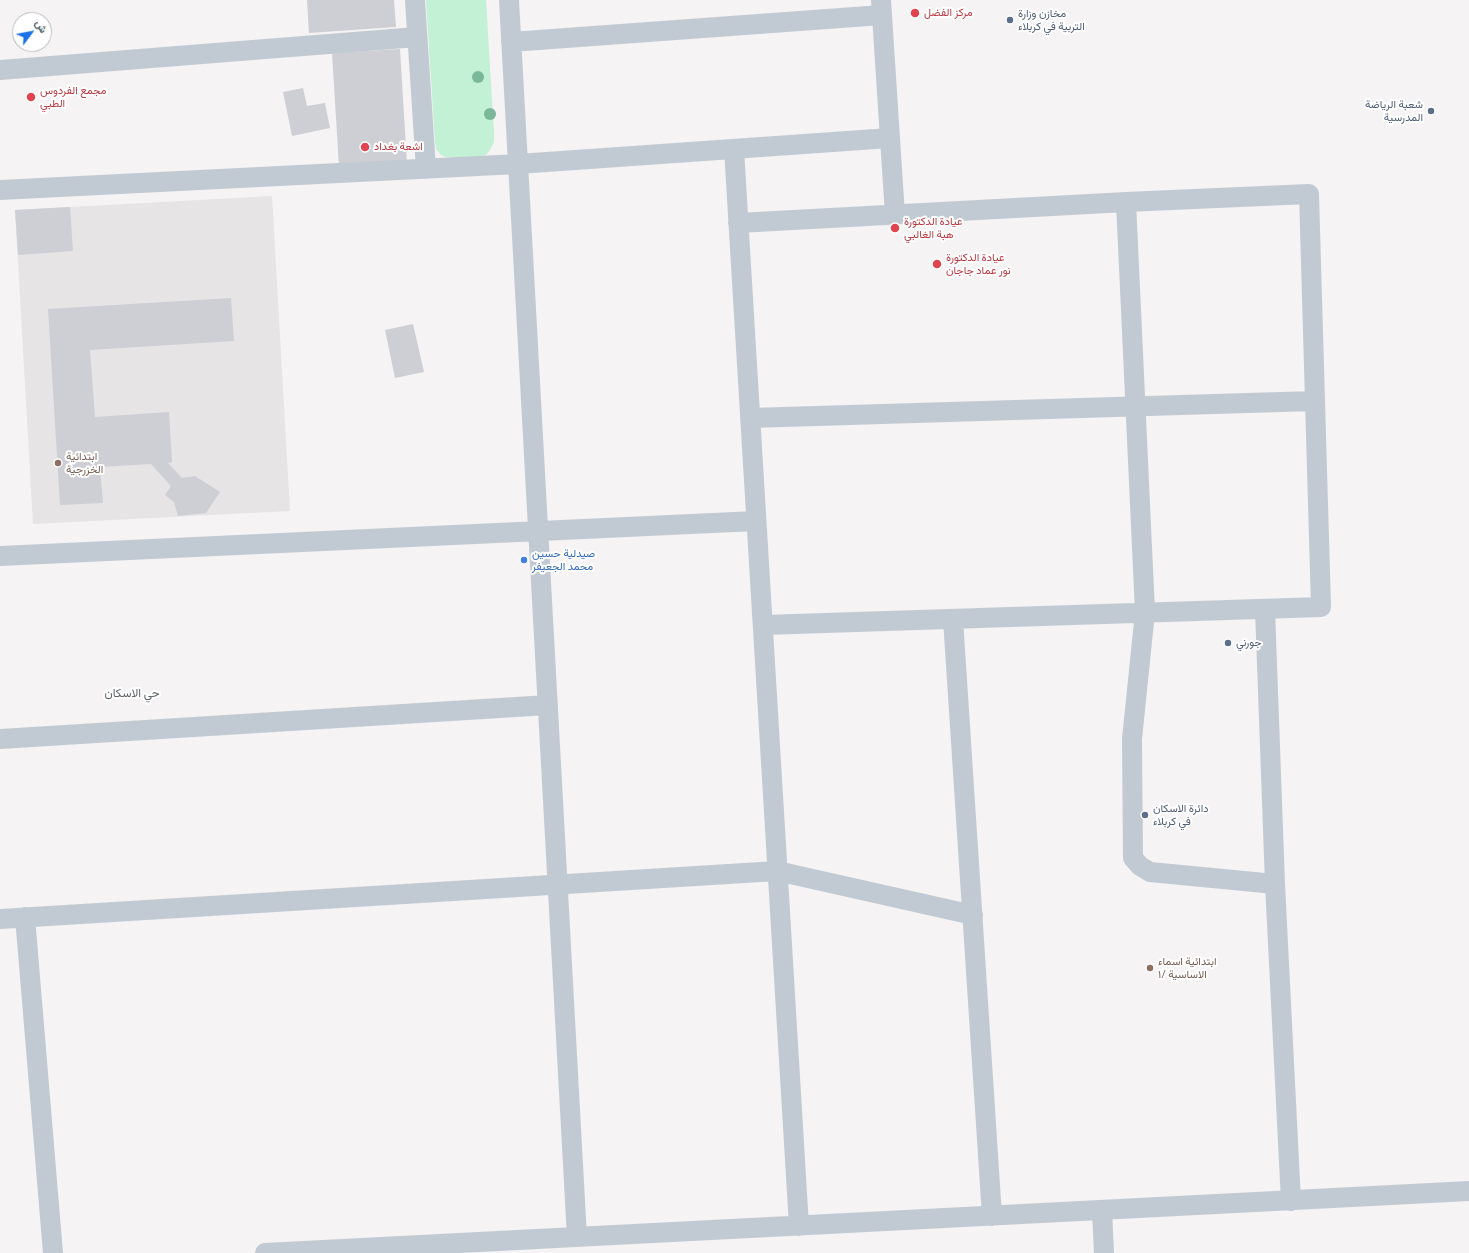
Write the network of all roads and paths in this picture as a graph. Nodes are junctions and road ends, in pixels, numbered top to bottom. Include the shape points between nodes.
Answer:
1 (415, 0) edge
2 (509, 0) edge
3 (882, 7) edge
4 (418, 37) junction
5 (511, 42) junction
6 (0, 70) edge
7 (890, 138) junction
8 (734, 149) junction
9 (518, 164) junction
10 (426, 168) junction
11 (0, 190) edge
12 (1126, 202) junction
13 (895, 215) junction
14 (738, 224) junction
15 (1314, 401) junction
16 (1135, 407) junction
17 (750, 418) junction
18 (756, 520) junction
19 (538, 531) junction
20 (0, 556) edge
21 (1265, 609) junction
22 (1146, 612) junction
23 (953, 619) junction
24 (763, 625) junction
25 (548, 704) junction
26 (0, 739) edge
27 (778, 871) junction
28 (1275, 884) junction
29 (558, 885) junction
30 (973, 915) junction
31 (25, 917) junction
32 (0, 919) edge
33 (1469, 1191) edge
34 (1291, 1201) junction
35 (1102, 1210) junction
36 (992, 1216) junction
37 (799, 1226) junction
38 (577, 1237) junction
39 (294, 1252) edge
40 (53, 1253) edge
41 (265, 1253) edge
42 (1104, 1253) edge

1 - 4 street
2 - 5 street
3 - 5 street
3 - 7 street
4 - 6 street
4 - 10 street
5 - 9 street
7 - 8 street
7 - 13 street
8 - 9 street
8 - 14 street
9 - 10 street
9 - 19 street
10 - 11 street
12 - 13 street
12 - 15 street via 1308,194
12 - 16 street
13 - 14 street
14 - 17 street
15 - 16 street
15 - 21 street via 1321,607
16 - 17 street
16 - 22 street
17 - 18 street
18 - 19 street
18 - 24 street
19 - 20 street
19 - 25 street
21 - 22 street
21 - 28 street
22 - 23 street
22 - 28 street via 1132,739 1133,858 1150,872
23 - 24 street
23 - 30 street
24 - 27 street
25 - 26 street
25 - 29 street
27 - 29 street
27 - 30 street
27 - 37 street
28 - 34 street
29 - 31 street
29 - 38 street
30 - 36 street
31 - 32 street
31 - 40 street
33 - 34 street
34 - 35 street
35 - 36 street
35 - 42 street
36 - 37 street
37 - 38 street
38 - 39 street
39 - 41 street

